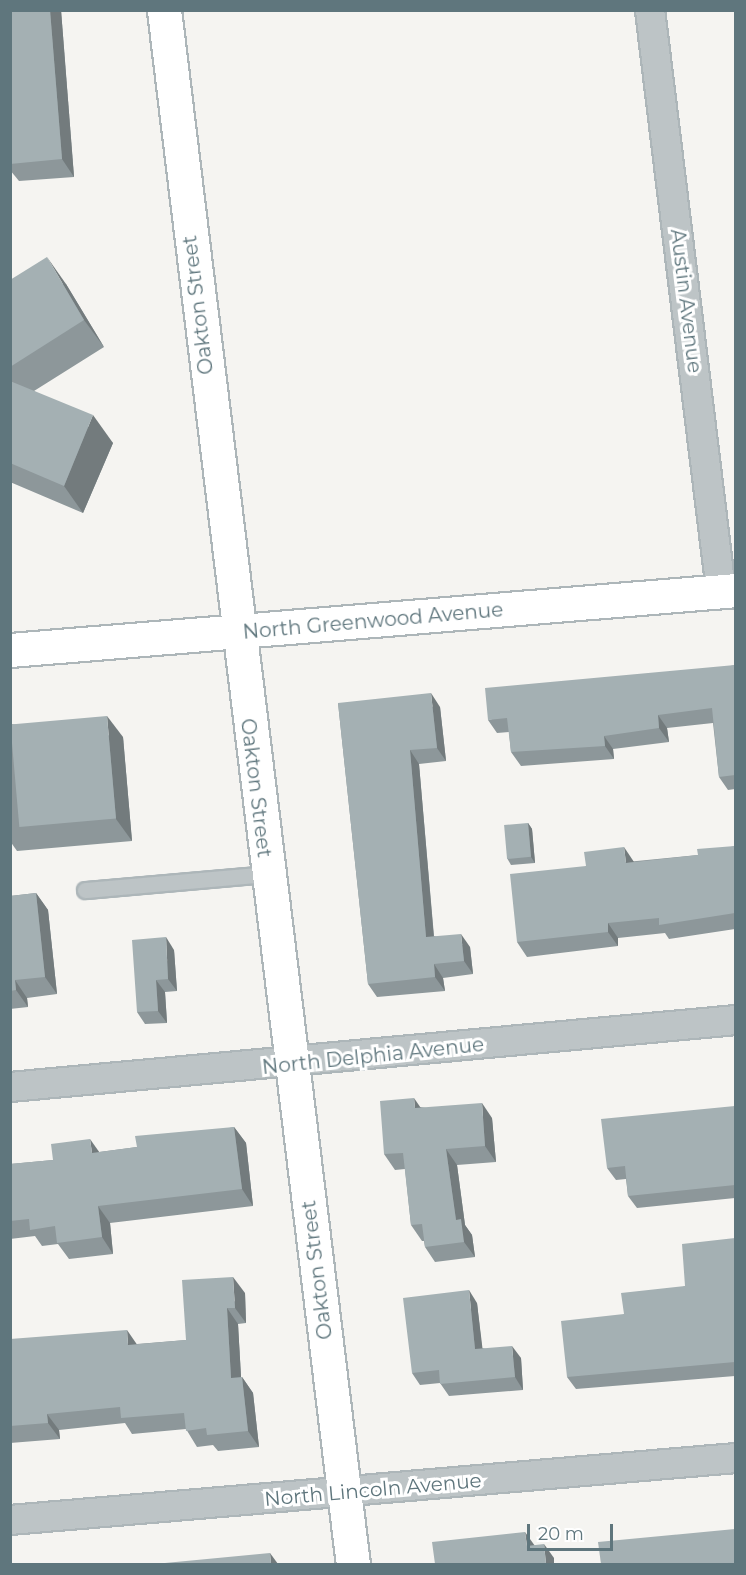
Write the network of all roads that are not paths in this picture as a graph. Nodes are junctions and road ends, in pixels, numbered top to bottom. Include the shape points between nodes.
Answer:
1 (164, 10) edge
2 (650, 10) edge
3 (728, 590) edge
4 (236, 633) junction
5 (10, 650) edge
6 (267, 874) junction
7 (85, 890) dead end
8 (735, 1020) edge
9 (293, 1065) junction
10 (10, 1087) edge
11 (735, 1458) edge
12 (344, 1494) junction
13 (10, 1520) edge
14 (353, 1564) edge

1 - 4 main road, Oakton Street
2 - 3 street, Austin Avenue
3 - 4 main road, North Greenwood Avenue
4 - 5 main road, North Greenwood Avenue
4 - 6 main road, Oakton Street
6 - 7 lane
6 - 9 main road, Oakton Street
8 - 9 street, North Delphia Avenue
9 - 10 street, North Delphia Avenue
9 - 12 main road, Oakton Street
11 - 12 street, North Lincoln Avenue
12 - 13 street, North Lincoln Avenue
12 - 14 main road, Oakton Street

